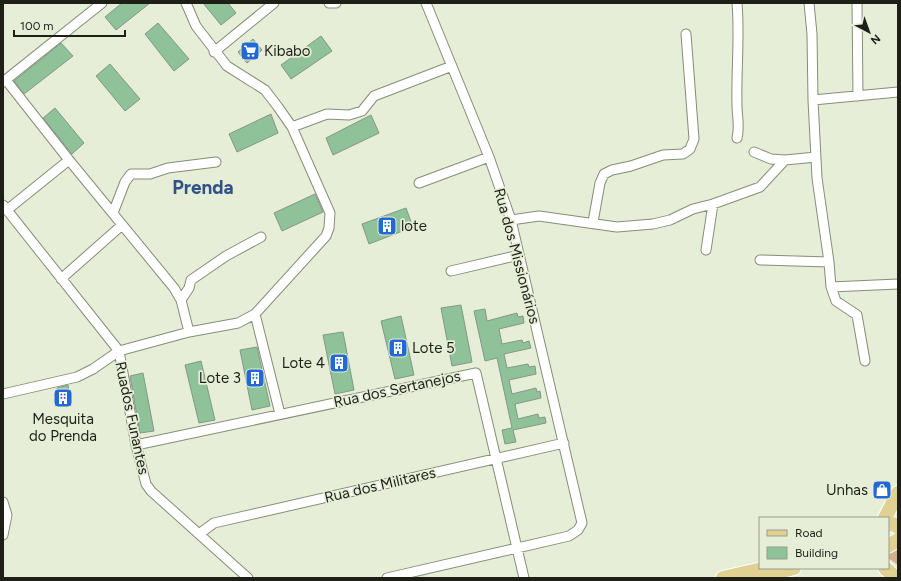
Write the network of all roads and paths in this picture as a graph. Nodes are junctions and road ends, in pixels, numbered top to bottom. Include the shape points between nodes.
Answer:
1 (102, 3) edge
2 (186, 3) edge
3 (274, 3) edge
4 (329, 3) edge
5 (336, 3) edge
6 (426, 3) edge
7 (737, 3) edge
8 (809, 3) edge
9 (857, 3) edge
10 (686, 34) dead end
11 (214, 52) junction
12 (452, 66) junction
13 (4, 81) edge
14 (898, 92) edge
15 (858, 96) junction
16 (813, 100) junction
17 (292, 127) junction
18 (737, 138) dead end
19 (754, 152) dead end
20 (489, 157) junction
21 (816, 157) junction
22 (69, 160) junction
23 (785, 160) junction
24 (216, 162) dead end
25 (419, 183) dead end
26 (713, 204) junction
27 (5, 208) edge
28 (113, 213) junction
29 (511, 220) junction
30 (593, 222) junction
31 (122, 225) junction
32 (261, 237) dead end
33 (706, 250) dead end
34 (519, 254) junction
35 (760, 260) dead end
36 (829, 262) junction
37 (451, 271) dead end
38 (60, 279) junction
39 (898, 284) edge
40 (831, 287) junction
41 (181, 300) junction
42 (255, 314) junction
43 (189, 332) junction
44 (119, 351) junction
45 (865, 361) dead end
46 (3, 394) edge
47 (280, 414) junction
48 (564, 443) junction
49 (136, 445) junction
50 (496, 459) junction
51 (898, 493) edge
52 (3, 502) edge
53 (886, 517) edge
54 (889, 526) edge
55 (898, 527) edge
56 (199, 534) junction
57 (3, 535) edge
58 (898, 540) edge
59 (889, 546) edge
60 (516, 547) junction
61 (763, 569) edge
62 (790, 569) edge
63 (886, 569) edge
64 (248, 578) edge
65 (387, 578) edge
66 (524, 578) edge
67 (723, 578) edge
68 (751, 578) edge
69 (896, 578) edge

1 - 13 street
2 - 11 street via 196,26
3 - 11 street
4 - 5 street
6 - 12 street, Rua dos Missionários
7 - 18 street
8 - 16 street
9 - 15 street
10 - 30 street via 694,138 692,146 683,154 663,155 604,174
11 - 17 street via 227,66 265,90
12 - 17 street via 374,96 362,110 349,115 327,114
12 - 20 street, Rua dos Missionários
13 - 22 street
14 - 15 street
15 - 16 street
16 - 21 street
17 - 42 street via 327,203 330,228 320,244
19 - 23 street via 771,159
20 - 25 street
20 - 29 street, Rua dos Missionários
21 - 23 street
21 - 36 street
22 - 27 street
22 - 28 street
23 - 26 street via 760,188
24 - 28 street via 168,168 150,174 131,174 125,182
26 - 30 street via 652,224 617,227
26 - 33 street
27 - 38 street, Ruados Funantes
28 - 31 street
29 - 30 street via 539,216
29 - 34 street, Rua dos Missionários
31 - 38 street
31 - 41 street
32 - 41 street via 190,280 189,288
34 - 37 street
34 - 48 street, Rua dos Missionários
35 - 36 street
36 - 40 street
38 - 44 street, Ruados Funantes
39 - 40 street
40 - 45 street via 836,301 857,315
41 - 43 street
42 - 43 street via 238,323
42 - 47 street
43 - 44 street
44 - 46 street via 78,377
44 - 49 street, Ruados Funantes
47 - 49 street, Rua dos Sertanejos
47 - 50 street, Rua dos Sertanejos via 476,373
48 - 50 street, Rua dos Militares
48 - 60 street, Rua dos Missionários via 581,518 580,527 572,535
49 - 56 street, Ruados Funantes via 146,484
50 - 56 street, Rua dos Militares via 214,523
50 - 60 street, Rua dos Sertanejos
51 - 53 main road
52 - 57 street via 7,514
54 - 55 main road via 893,524
56 - 64 street, Ruados Funantes
58 - 59 main road
60 - 65 street
60 - 66 street, Rua dos Sertanejos
61 - 67 main road
62 - 68 main road
63 - 69 main road

